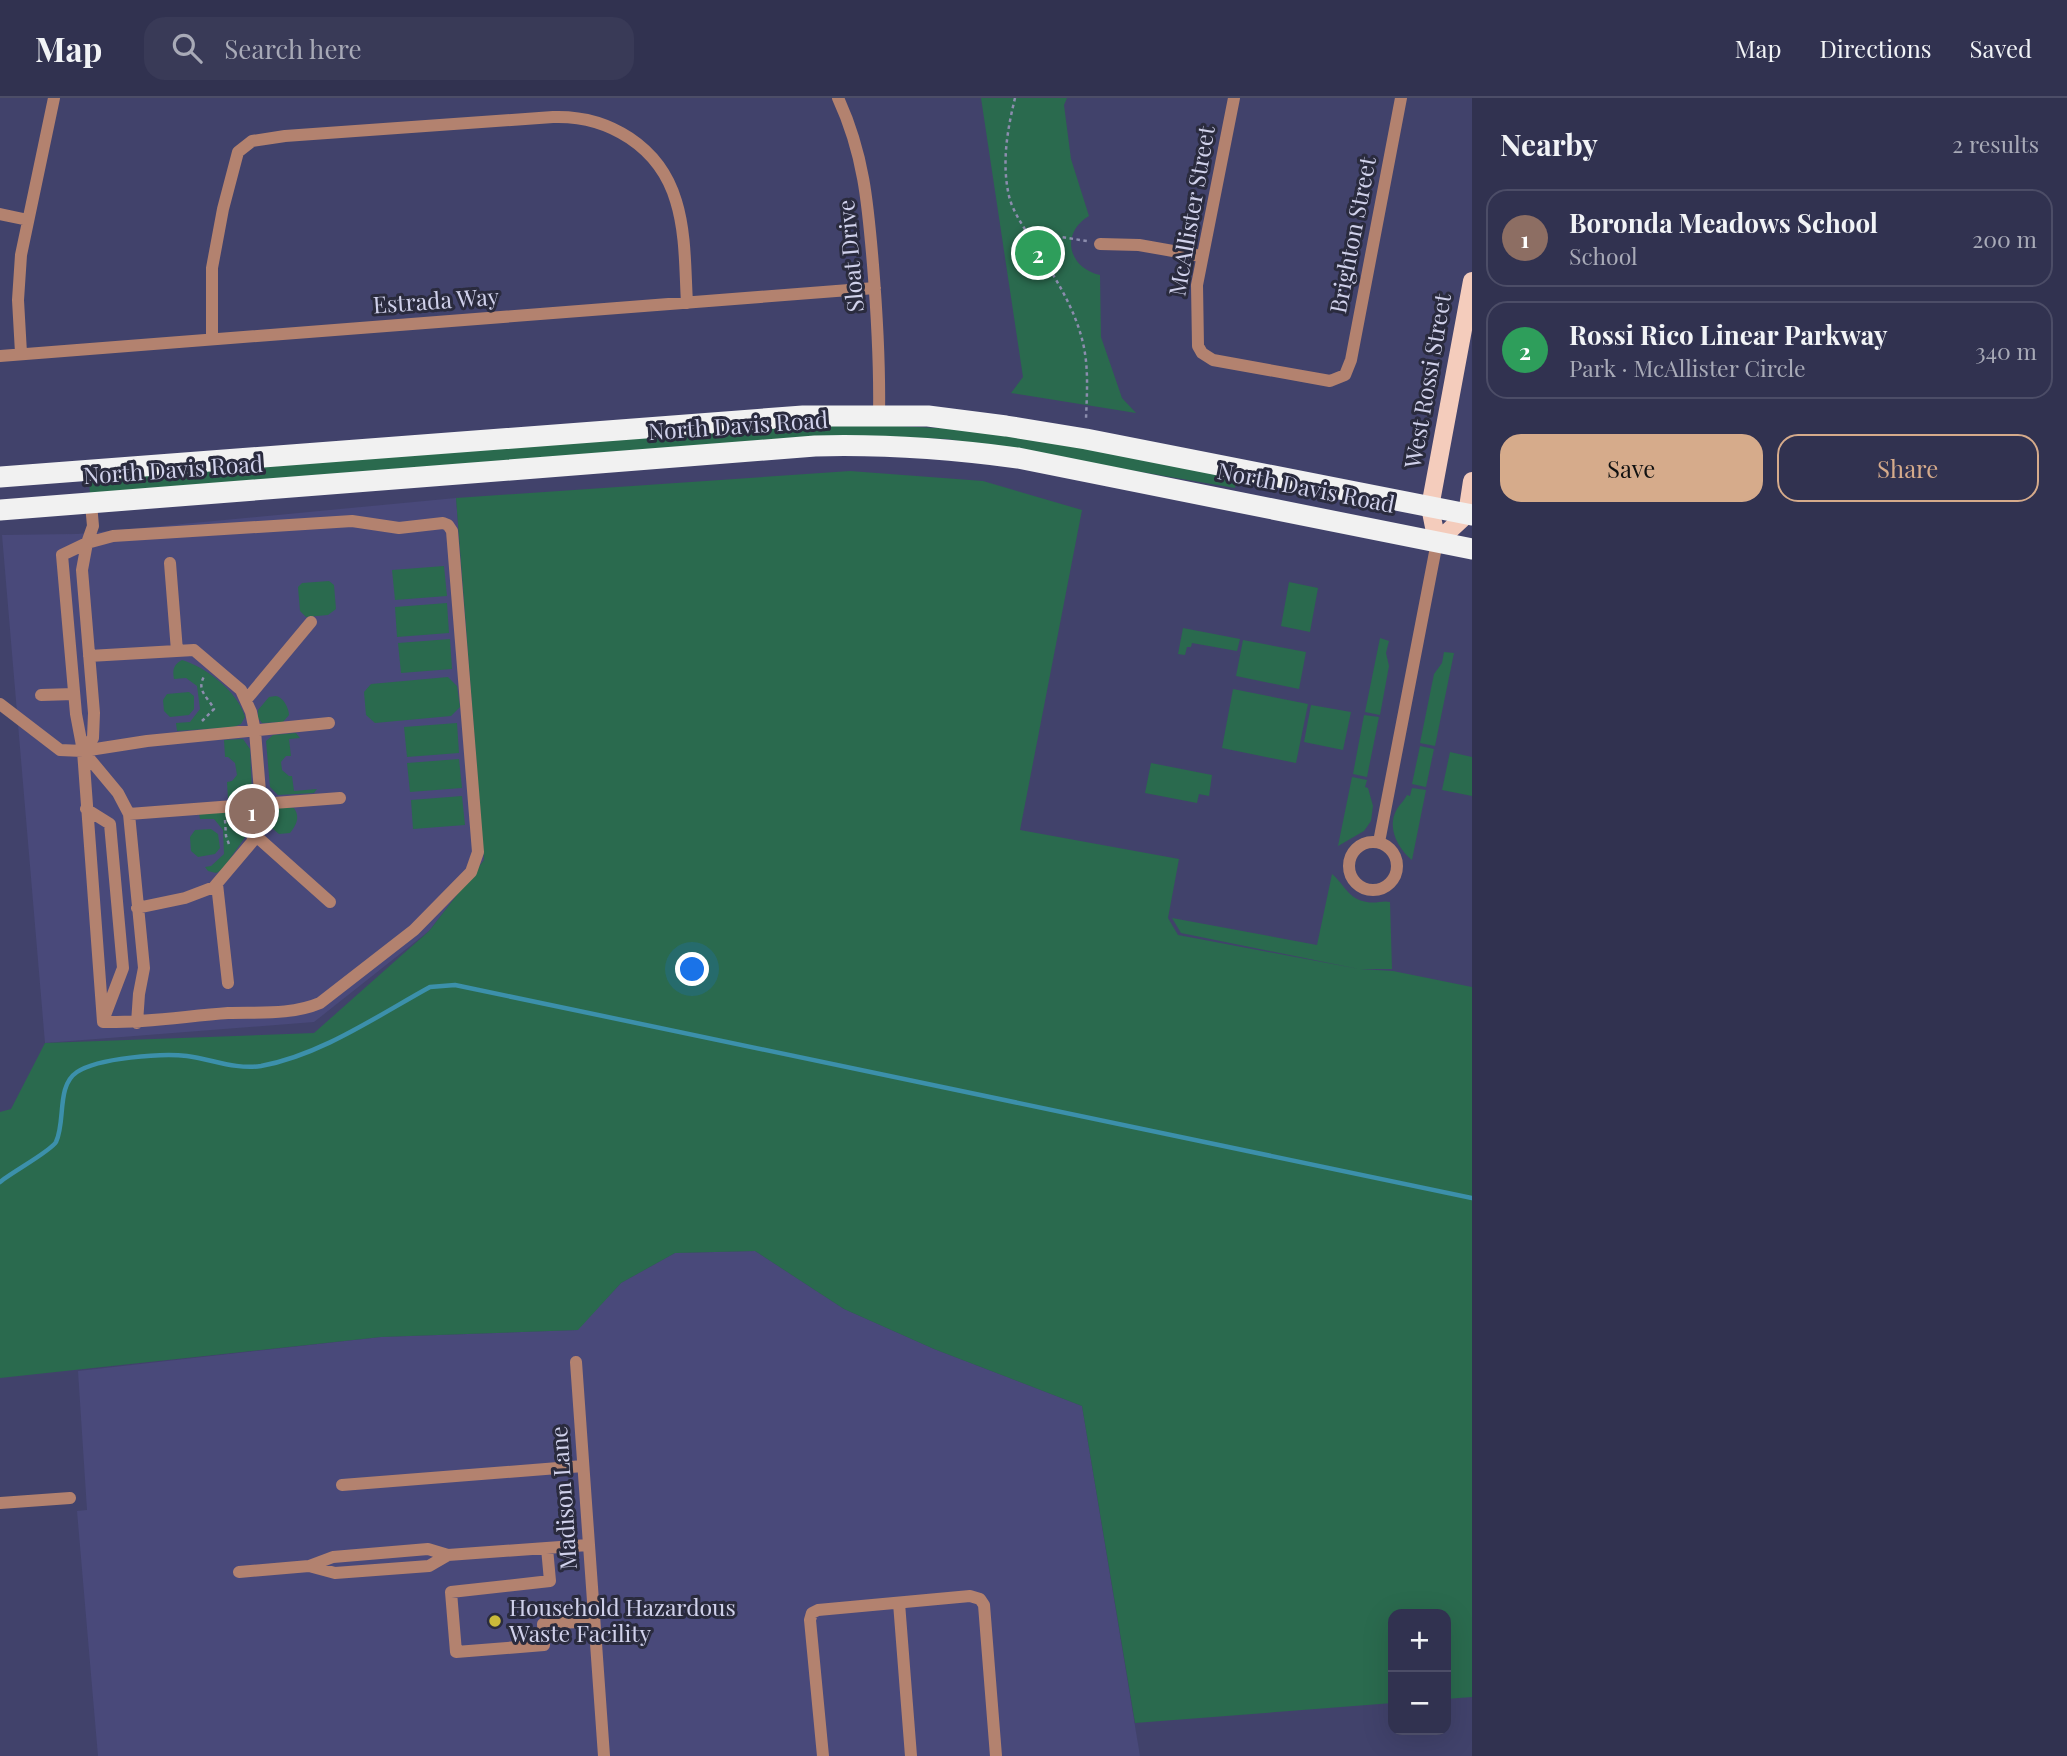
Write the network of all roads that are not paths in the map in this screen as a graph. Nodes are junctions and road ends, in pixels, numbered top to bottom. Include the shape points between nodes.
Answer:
1 (54, 98) edge
2 (838, 98) edge
3 (1234, 98) edge
4 (1401, 98) edge
5 (0, 214) edge
6 (28, 220) junction
7 (1100, 244) road end
8 (1201, 256) junction
9 (1472, 281) edge
10 (875, 288) junction
11 (687, 303) junction
12 (212, 339) junction
13 (22, 354) junction
14 (0, 355) edge
15 (1342, 377) joint
16 (879, 415) junction
17 (0, 477) edge
18 (1472, 481) edge
19 (91, 504) junction
20 (1430, 507) junction
21 (0, 510) edge
22 (1469, 514) edge
23 (1437, 542) junction
24 (87, 543) junction
25 (1472, 549) edge
26 (170, 563) dead end
27 (312, 622) dead end
28 (177, 651) junction
29 (89, 656) junction
30 (74, 694) junction
31 (41, 695) dead end
32 (246, 700) junction
33 (0, 704) edge
34 (329, 723) dead end
35 (255, 731) junction
36 (83, 751) junction
37 (340, 798) dead end
38 (261, 804) junction
39 (86, 809) junction
40 (128, 814) junction
41 (255, 835) junction
42 (1379, 842) dead end
43 (217, 884) junction
44 (330, 902) dead end
45 (137, 908) junction
46 (228, 983) dead end
47 (103, 1022) junction
48 (137, 1023) junction
49 (576, 1362) dead end
50 (583, 1466) junction
51 (342, 1485) dead end
52 (70, 1498) dead end
53 (0, 1503) edge
54 (588, 1545) junction
55 (547, 1548) junction
56 (239, 1572) dead end
57 (899, 1603) junction
58 (594, 1621) junction
59 (604, 1756) edge
60 (823, 1756) edge
61 (911, 1756) edge
62 (996, 1756) edge

1 - 6 street
2 - 10 street, Sloat Drive via 862,164
3 - 8 street, McAllister Street
4 - 15 street, Brighton Street via 1351,359
5 - 6 street
6 - 13 street via 18,288
7 - 8 street via 1139,245
8 - 15 street, McAllister Street via 1196,316 1202,353 1213,360 1324,381
9 - 20 main road, West Rossi Street
10 - 11 street, Estrada Way
10 - 16 street, Sloat Drive
11 - 12 street, Estrada Way
11 - 12 street via 681,222 668,180 644,149 604,124 561,116 285,136 252,141 238,152 212,268
12 - 13 street, Estrada Way
13 - 14 street, Estrada Way
16 - 17 highway, North Davis Road via 803,416
16 - 20 highway, North Davis Road via 928,416 1019,428
18 - 22 main road
19 - 21 highway, North Davis Road
19 - 23 highway, North Davis Road via 789,448 875,446 1018,458
19 - 24 street via 93,526
20 - 22 highway, North Davis Road
20 - 23 main road, West Rossi Street
22 - 23 main road
23 - 25 highway, North Davis Road
23 - 42 street
24 - 29 street via 82,570
24 - 30 street via 62,555
24 - 48 street via 113,536 352,521 399,528 443,523 452,531 478,852 471,872 414,930 305,1010
26 - 28 street
27 - 32 street
28 - 29 street
28 - 32 street via 194,650 241,690
29 - 36 street via 93,738
30 - 31 street
30 - 36 street
32 - 35 street
33 - 36 street via 60,750
34 - 35 street
35 - 36 street
35 - 38 street
36 - 39 street
36 - 40 street via 118,793
37 - 38 street
38 - 40 street
38 - 41 street
39 - 47 street
39 - 47 street via 110,824 123,968
40 - 45 street
41 - 43 street
41 - 44 street
43 - 45 street via 185,898
43 - 46 street
45 - 48 street via 144,968
47 - 48 street
49 - 50 street, Madison Lane
50 - 51 street
50 - 54 street, Madison Lane
52 - 53 street
54 - 55 street
54 - 58 street, Madison Lane
55 - 56 street via 448,1555 429,1566 335,1573 309,1566
55 - 58 street via 550,1581 451,1592 456,1652 544,1645 543,1624
57 - 60 street via 812,1613
57 - 61 street
57 - 62 street via 971,1595 984,1605
58 - 59 street, Madison Lane

